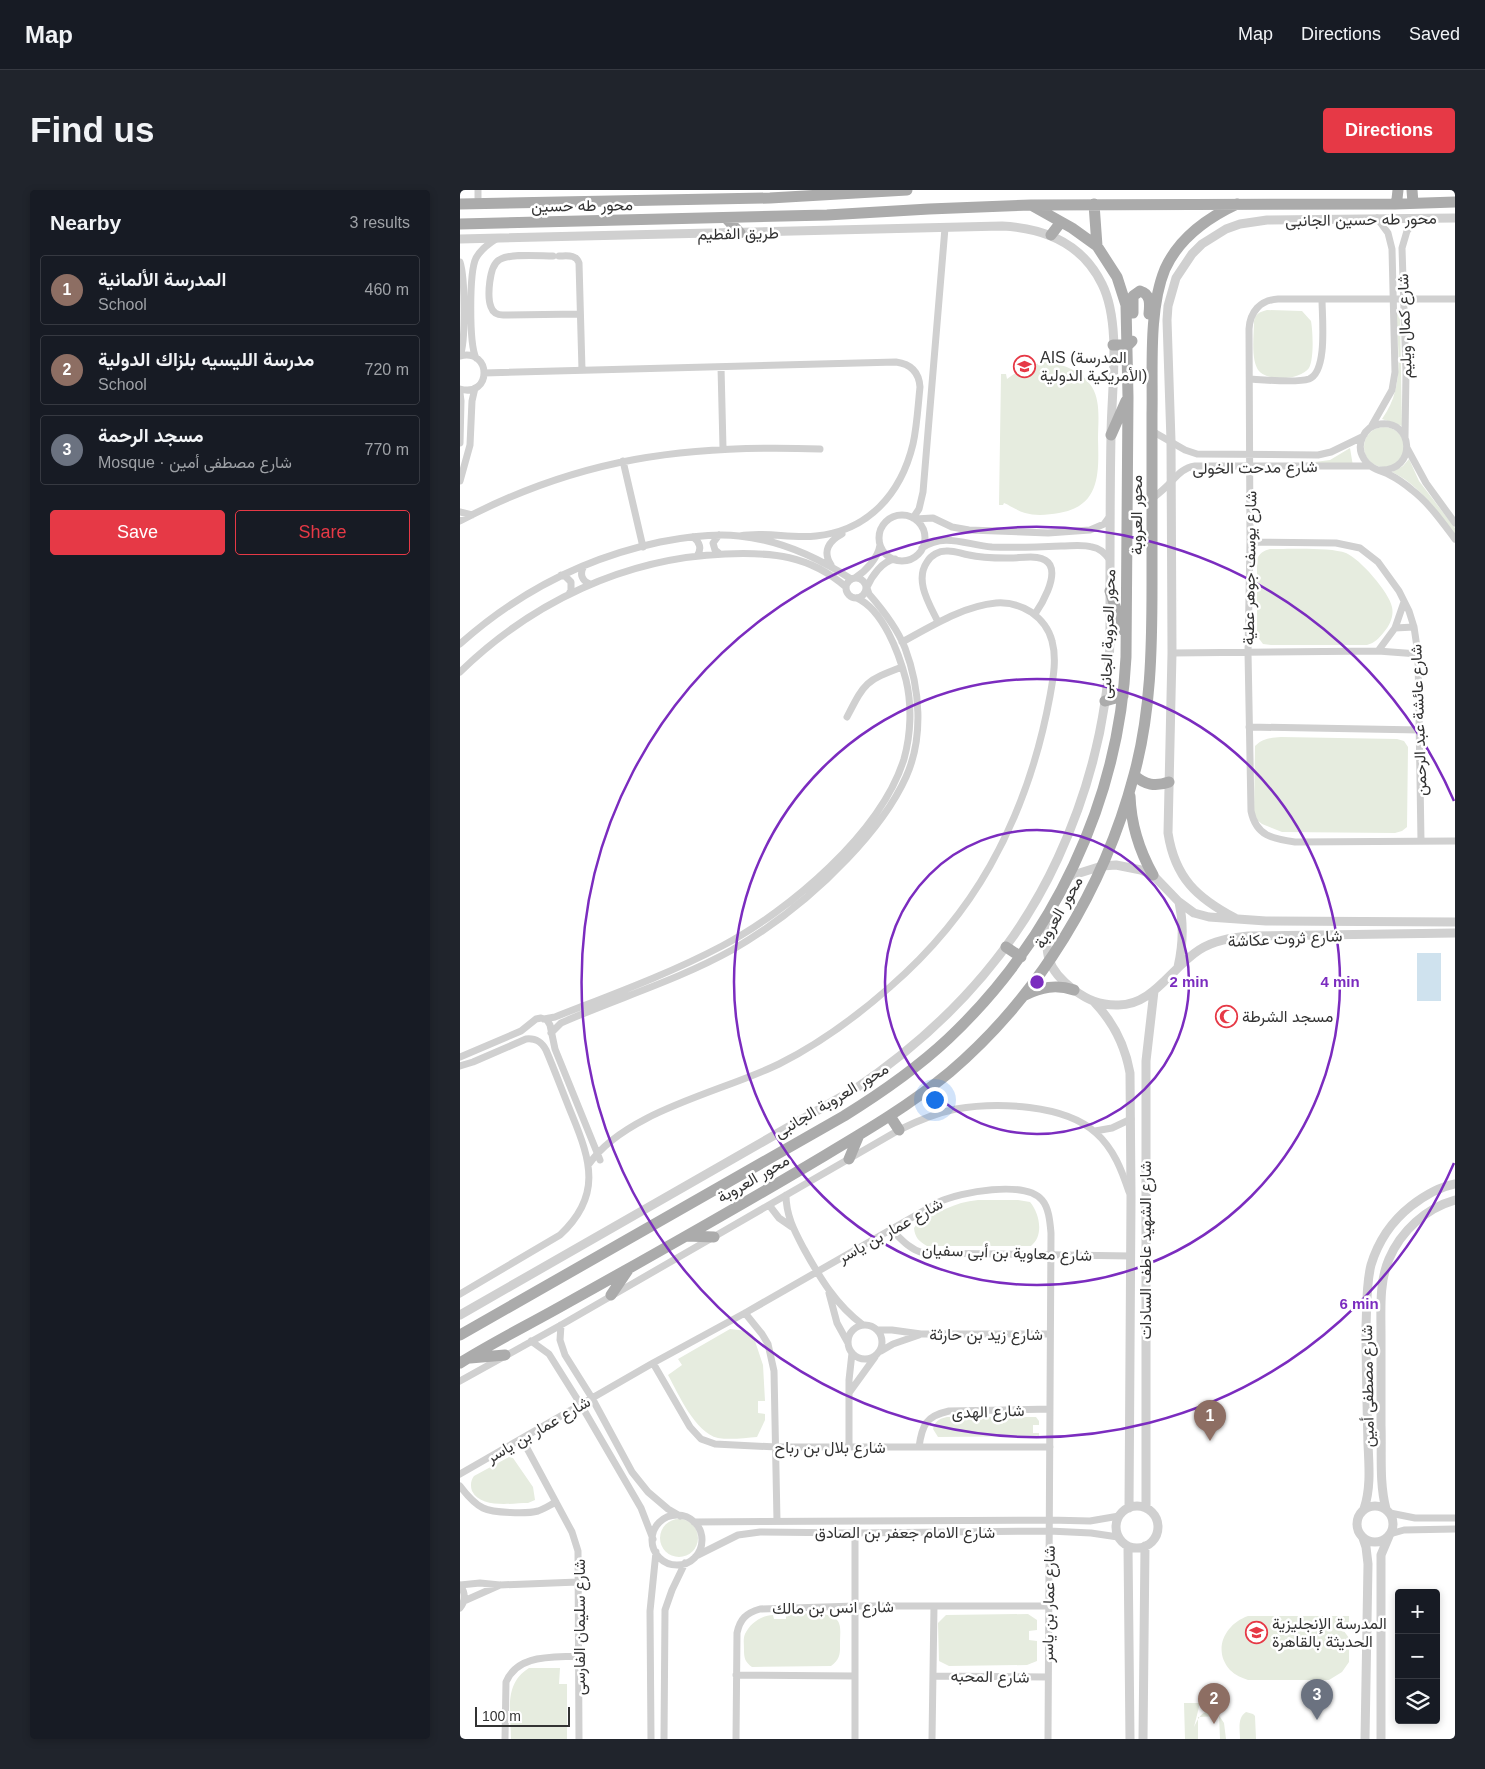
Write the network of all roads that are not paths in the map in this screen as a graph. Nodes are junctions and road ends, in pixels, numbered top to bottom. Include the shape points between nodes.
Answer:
1 (478, 190) edge
2 (907, 190) edge
3 (1398, 190) edge
4 (1412, 190) edge
5 (1455, 202) edge
6 (1414, 203) junction
7 (460, 204) edge
8 (478, 204) junction
9 (1094, 204) junction
10 (1238, 204) junction
11 (1395, 204) junction
12 (1031, 205) junction
13 (726, 218) junction
14 (1377, 218) junction
15 (1417, 218) junction
16 (1455, 218) edge
17 (1061, 222) junction
18 (460, 224) edge
19 (478, 224) junction
20 (1017, 227) joint
21 (945, 228) junction
22 (740, 233) junction
23 (1051, 235) junction
24 (460, 239) edge
25 (496, 239) junction
26 (1097, 246) junction
27 (460, 262) edge
28 (1322, 299) junction
29 (1393, 299) junction
30 (1404, 299) junction
31 (1455, 300) edge
32 (580, 314) junction
33 (1113, 345) junction
34 (1128, 345) junction
35 (460, 356) edge
36 (1153, 357) junction
37 (476, 358) junction
38 (721, 366) junction
39 (582, 370) junction
40 (484, 374) junction
41 (1250, 379) junction
42 (475, 388) junction
43 (460, 389) edge
44 (460, 394) edge
45 (1128, 397) junction
46 (1371, 427) junction
47 (1152, 431) junction
48 (1110, 435) junction
49 (1362, 437) junction
50 (1405, 438) junction
51 (1171, 441) junction
52 (460, 443) edge
53 (723, 448) junction
54 (1407, 448) junction
55 (820, 449) dead end
56 (1250, 455) junction
57 (623, 461) junction
58 (1250, 465) junction
59 (1370, 466) junction
60 (1380, 470) junction
61 (460, 481) edge
62 (1170, 484) junction
63 (1152, 499) junction
64 (460, 512) edge
65 (472, 515) junction
66 (1111, 515) junction
67 (914, 518) junction
68 (460, 522) edge
69 (1455, 523) edge
70 (851, 528) junction
71 (719, 535) junction
72 (740, 536) junction
73 (693, 537) junction
74 (1455, 539) edge
75 (1250, 542) junction
76 (880, 545) junction
77 (642, 547) junction
78 (922, 548) junction
79 (720, 554) junction
80 (697, 556) junction
81 (895, 560) junction
82 (1110, 560) junction
83 (584, 566) junction
84 (833, 567) junction
85 (562, 575) junction
86 (853, 578) junction
87 (590, 584) junction
88 (846, 587) junction
89 (866, 587) junction
90 (1110, 591) junction
91 (569, 594) junction
92 (857, 598) junction
93 (1404, 602) junction
94 (1035, 614) junction
95 (938, 622) junction
96 (1414, 627) junction
97 (1395, 628) junction
98 (1126, 638) junction
99 (902, 642) junction
100 (460, 644) edge
101 (1248, 652) junction
102 (1378, 652) junction
103 (1172, 653) junction
104 (1418, 654) junction
105 (902, 667) junction
106 (460, 672) edge
107 (909, 676) junction
108 (1123, 696) junction
109 (1105, 701) junction
110 (847, 717) dead end
111 (1249, 727) junction
112 (1420, 730) junction
113 (1134, 775) junction
114 (1169, 782) junction
115 (1130, 790) junction
116 (1421, 841) junction
117 (1455, 841) edge
118 (1102, 866) junction
119 (1152, 875) junction
120 (1070, 876) junction
121 (812, 882) junction
122 (818, 888) junction
123 (1179, 902) junction
124 (1048, 916) junction
125 (1235, 918) junction
126 (1455, 922) edge
127 (1455, 934) edge
128 (1006, 947) junction
129 (1021, 957) junction
130 (1049, 961) junction
131 (1178, 967) junction
132 (1074, 990) junction
133 (1154, 991) junction
134 (1023, 996) junction
135 (1095, 1003) junction
136 (544, 1019) junction
137 (551, 1033) junction
138 (460, 1058) edge
139 (460, 1066) edge
140 (890, 1116) junction
141 (1131, 1119) junction
142 (899, 1130) junction
143 (1095, 1131) junction
144 (859, 1135) junction
145 (597, 1152) junction
146 (600, 1160) dead end
147 (849, 1160) junction
148 (589, 1164) junction
149 (1455, 1184) edge
150 (786, 1195) junction
151 (1131, 1197) junction
152 (1455, 1200) edge
153 (769, 1205) junction
154 (792, 1228) junction
155 (891, 1229) junction
156 (685, 1236) junction
157 (714, 1237) junction
158 (1052, 1254) junction
159 (1131, 1256) junction
160 (1145, 1256) junction
161 (629, 1268) junction
162 (1131, 1270) junction
163 (1145, 1270) junction
164 (817, 1272) junction
165 (828, 1290) junction
166 (460, 1294) edge
167 (611, 1296) junction
168 (745, 1313) junction
169 (460, 1315) edge
170 (560, 1325) junction
171 (863, 1325) junction
172 (878, 1330) junction
173 (921, 1334) junction
174 (1050, 1334) junction
175 (460, 1335) edge
176 (531, 1341) junction
177 (848, 1343) junction
178 (852, 1353) junction
179 (878, 1354) junction
180 (1366, 1354) junction
181 (1380, 1354) junction
182 (505, 1356) junction
183 (464, 1360) edge
184 (653, 1362) junction
185 (460, 1381) edge
186 (849, 1393) junction
187 (592, 1398) junction
188 (581, 1405) junction
189 (1050, 1409) junction
190 (522, 1439) junction
191 (776, 1447) junction
192 (848, 1447) junction
193 (919, 1447) junction
194 (1050, 1447) junction
195 (460, 1474) edge
196 (460, 1486) edge
197 (556, 1502) junction
198 (1129, 1508) junction
199 (1146, 1508) junction
200 (1364, 1509) junction
201 (1388, 1511) junction
202 (680, 1516) junction
203 (1119, 1516) junction
204 (1455, 1518) edge
205 (777, 1520) junction
206 (1049, 1520) junction
207 (694, 1522) junction
208 (1455, 1528) edge
209 (1049, 1531) junction
210 (855, 1533) junction
211 (1389, 1535) junction
212 (1118, 1537) junction
213 (1363, 1538) junction
214 (653, 1539) junction
215 (1145, 1546) junction
216 (1128, 1547) junction
217 (656, 1552) junction
218 (696, 1556) junction
219 (685, 1563) junction
220 (578, 1582) junction
221 (460, 1585) edge
222 (500, 1585) junction
223 (464, 1601) junction
224 (854, 1606) junction
225 (934, 1606) junction
226 (1048, 1606) junction
227 (460, 1608) edge
228 (580, 1656) junction
229 (736, 1675) junction
230 (854, 1676) junction
231 (933, 1676) junction
232 (1048, 1677) junction
233 (1366, 1689) junction
234 (1381, 1689) junction
235 (1129, 1696) junction
236 (1143, 1696) junction
237 (505, 1739) edge
238 (579, 1739) edge
239 (651, 1739) edge
240 (664, 1739) edge
241 (736, 1739) edge
242 (855, 1739) edge
243 (932, 1739) edge
244 (1048, 1739) edge
245 (1130, 1739) edge
246 (1143, 1739) edge
247 (1365, 1739) edge
248 (1381, 1739) edge

1 - 8 street
2 - 8 main road, محور طه حسين via 778,197
3 - 11 main road
4 - 6 main road
5 - 6 main road, محور طه حسين
6 - 11 main road, محور طه حسين
7 - 8 main road, محور طه حسين
8 - 19 main road
9 - 10 main road, محور طه حسين
9 - 12 main road, محور طه حسين
9 - 26 main road
10 - 11 main road, محور طه حسين
10 - 36 main road, محور العروبة via 1197,228 1171,258 1158,292
12 - 13 main road, محور طه حسين
12 - 17 main road, محور العروبة
13 - 19 main road, محور طه حسين
13 - 22 main road
14 - 15 street, محور طه حسين الجانبى
14 - 29 street, شارع كمال ويليم via 1391,241
14 - 51 street, محور طه حسين الجانبى via 1267,220 1240,224 1214,236 1192,254 1176,278 1167,320
15 - 16 street, محور طه حسين الجانبى
15 - 30 street, شارع كمال ويليم via 1407,231 1402,248
17 - 23 main road
17 - 26 main road, محور العروبة
18 - 19 main road, محور طه حسين
20 - 21 street, طريق الفطيم
20 - 23 street, محور العروبة الجانبى
21 - 22 street, طريق الفطيم
21 - 67 street via 923,492
22 - 25 street, طريق الفطيم
23 - 33 street, محور العروبة الجانبى via 1074,249 1101,282 1111,312
24 - 25 street, طريق الفطيم
25 - 37 street via 480,252 472,271 472,345
26 - 34 main road, محور العروبة via 1121,286 1127,315
27 - 35 street via 463,289
28 - 29 street, شارع يوسف جوهر عطية
28 - 41 street, شارع يوسف جوهر عطية via 1273,299 1258,306 1250,322
28 - 41 street via 1322,357 1317,373 1304,380
29 - 30 street, شارع يوسف جوهر عطية
29 - 46 street, شارع كمال ويليم via 1394,382
30 - 31 street, شارع يوسف جوهر عطية
30 - 50 street, شارع كمال ويليم
32 - 32 street via 503,316 495,313 490,306 490,274 494,264 510,257 573,256 579,261
32 - 39 street
33 - 34 main road
33 - 48 street, محور العروبة الجانبى
34 - 36 main road via 1135,334 1133,296 1143,292 1149,301 1148,338
34 - 45 main road, محور العروبة
35 - 37 street
36 - 47 main road, محور العروبة
37 - 40 street
38 - 39 street
38 - 53 street
38 - 70 street via 896,362 915,371 920,387 914,437 906,465 886,501
39 - 40 street
40 - 42 street via 481,384
41 - 56 street, شارع يوسف جوهر عطية
42 - 43 street
42 - 61 street via 470,445
44 - 52 street
45 - 48 main road
45 - 98 main road, محور العروبة
46 - 49 street
46 - 50 street via 1388,424
47 - 51 street, شارع مدحت الخولى
47 - 63 main road, محور العروبة
48 - 66 street, محور العروبة الجانبى
49 - 56 street, شارع مدحت الخولى via 1325,454
49 - 59 street via 1360,452
50 - 54 street
51 - 56 street, شارع مدحت الخولى via 1191,453
51 - 62 street
53 - 55 street
53 - 57 street
54 - 60 street via 1399,465
54 - 69 street via 1426,483
56 - 58 street, شارع يوسف جوهر عطية
57 - 65 street via 538,485
57 - 77 street
58 - 59 street, شارع مدحت الخولى
58 - 62 street, شارع مدحت الخولى via 1189,467
58 - 75 street, شارع يوسف جوهر عطية
59 - 60 street
60 - 74 street via 1414,492
62 - 63 street, شارع مدحت الخولى
62 - 103 street
63 - 113 main road, محور العروبة via 1152,660
64 - 65 street
65 - 68 street
66 - 67 street via 1104,524 1090,530 1048,534 969,530 932,518
66 - 82 street, محور العروبة الجانبى
67 - 76 street via 901,515 890,518 881,527
67 - 78 street via 924,534
70 - 72 street via 814,537
70 - 84 street via 829,544 827,554
71 - 72 street
71 - 73 street
71 - 79 street via 713,543
72 - 84 street via 803,552
73 - 77 street
73 - 80 street via 700,547
75 - 93 street, شارع عائشة عبد الرحمن via 1336,543 1360,548 1378,562
75 - 101 street, شارع يوسف جوهر عطية
76 - 81 street
76 - 86 street via 875,558 862,574
77 - 83 street
78 - 81 street via 908,560
78 - 82 street via 944,539 997,547 1085,546 1099,549
79 - 80 street
79 - 88 street via 772,554 793,558 822,570
80 - 87 street via 634,569
81 - 89 street via 886,562
82 - 90 street, محور العروبة الجانبى
83 - 85 street
83 - 87 street via 582,577
84 - 86 street
85 - 91 street via 571,582
85 - 100 street via 504,609
86 - 88 street
86 - 89 street via 863,580
87 - 91 street
88 - 92 street via 849,595
89 - 92 street via 864,595
89 - 99 street
90 - 98 main road
90 - 109 street, محور العروبة الجانبى via 1110,647
91 - 106 street via 514,627
92 - 105 street via 868,605 880,621
93 - 96 street, شارع عائشة عبد الرحمن
93 - 97 street
94 - 95 street via 1020,606 996,603
94 - 95 street via 1050,582 1051,568 1046,560 990,558 946,551 930,559 922,576 924,590
94 - 145 street via 1048,631 1054,650 1052,686 1041,739 1026,789 1002,844 976,889 948,926 890,987 827,1036 760,1072 646,1119 622,1132
95 - 99 street
96 - 97 street
96 - 104 street, شارع عائشة عبد الرحمن
97 - 102 street
98 - 108 main road, محور العروبة
99 - 107 street
101 - 102 street
101 - 103 street
101 - 111 street, شارع يوسف جوهر عطية
102 - 104 street
103 - 114 street
104 - 112 street, شارع عائشة عبد الرحمن
105 - 107 street
105 - 110 street via 866,684
107 - 121 street via 909,727 904,758 895,780 856,839
107 - 122 street via 917,699 917,730 906,776 869,835
108 - 109 main road
108 - 120 main road, محور العروبة via 1108,775
109 - 128 street, محور العروبة الجانبى via 1092,765 1072,827 1042,890
111 - 112 street
111 - 116 street, شارع يوسف جوهر عطية via 1250,812 1256,828 1264,834 1295,842
112 - 116 street, شارع عائشة عبد الرحمن
113 - 114 main road via 1150,785 1160,786
113 - 115 main road, محور العروبة
114 - 125 street via 1168,834 1174,859 1182,875 1202,898
115 - 118 main road, محور العروبة
115 - 119 main road via 1135,834
116 - 117 street, شارع يوسف جوهر عطية
118 - 119 street, شارع ثروت عكاشة via 1129,867
118 - 120 street, شارع ثروت عكاشة
118 - 130 main road, محور العروبة via 1079,913
119 - 123 street, شارع ثروت عكاشة
120 - 124 main road, محور العروبة
121 - 122 street
121 - 136 street via 772,914 723,946
122 - 137 street via 776,922 724,954 562,1022
123 - 125 street, شارع ثروت عكاشة via 1194,913
123 - 131 street via 1183,939
124 - 129 main road, محور العروبة
124 - 130 street
125 - 126 street, شارع ثروت عكاشة
127 - 131 street, شارع ثروت عكاشة via 1235,938 1198,950
128 - 129 main road
128 - 169 street, محور العروبة الجانبى via 937,1026 869,1079
129 - 175 main road, محور العروبة via 947,1040 871,1099
130 - 132 street, شارع ثروت عكاشة via 1060,978
130 - 134 main road, محور العروبة
131 - 133 street, شارع ثروت عكاشة
132 - 134 main road via 1054,986
132 - 135 street, شارع ثروت عكاشة
133 - 135 street, شارع ثروت عكاشة via 1132,1004
133 - 160 street, شارع الشهيد عاطف السادات via 1146,1061
134 - 140 main road, محور العروبة via 978,1046 921,1095
135 - 141 street, شارع الشهيد عاطف السادات via 1112,1023 1124,1047 1130,1073
136 - 137 street via 550,1025
136 - 138 street via 536,1019 521,1031
137 - 145 street
139 - 148 street via 526,1038 540,1042 546,1050
140 - 142 main road
140 - 144 main road, محور العروبة
141 - 143 street via 1106,1130
141 - 151 street, شارع الشهيد عاطف السادات
142 - 143 street, شارع الشهيد عاطف السادات via 955,1109 1019,1107 1057,1112
142 - 147 street
143 - 151 street, شارع الشهيد عاطف السادات via 1119,1164
144 - 147 main road
144 - 156 main road, محور العروبة
145 - 146 street
145 - 148 street
147 - 150 street
148 - 166 street via 584,1201 567,1229 554,1240
149 - 180 street, شارع مصطفى أمين via 1418,1200 1399,1217 1380,1243 1368,1282
150 - 153 street
150 - 154 street via 786,1209
151 - 159 street, شارع الشهيد عاطف السادات
152 - 181 street, شارع مصطفى أمين via 1424,1215 1395,1246 1382,1285
153 - 154 street
153 - 157 street
154 - 164 street
155 - 158 street, شارع معاوية بن أبى سفيان via 909,1247 923,1253
155 - 158 street, شارع عمار بن ياسر via 950,1197 976,1192 1025,1191 1044,1202 1050,1220
155 - 164 street, شارع عمار بن ياسر
156 - 157 main road
156 - 161 main road, محور العروبة
157 - 167 street
158 - 159 street, شارع معاوية بن أبى سفيان
158 - 174 street, شارع عمار بن ياسر
159 - 160 street via 1138,1259
159 - 162 street, شارع الشهيد عاطف السادات
160 - 163 street, شارع الشهيد عاطف السادات
161 - 167 main road
161 - 183 main road, محور العروبة
162 - 163 street
162 - 198 street, شارع الشهيد عاطف السادات
163 - 199 street, شارع الشهيد عاطف السادات
164 - 165 street
164 - 168 street, شارع عمار بن ياسر
165 - 171 street
165 - 177 street via 835,1318
167 - 170 street
168 - 184 street, شارع عمار بن ياسر
168 - 191 street via 771,1352
170 - 176 street
170 - 187 street via 562,1348
171 - 172 street
171 - 177 street via 852,1331
172 - 173 street, شارع زيد بن حارثة
172 - 179 street via 882,1338
173 - 174 street, شارع زيد بن حارثة
173 - 179 street, شارع زيد بن حارثة via 893,1344
174 - 189 street, شارع عمار بن ياسر
176 - 182 street
176 - 188 street via 549,1354
177 - 178 street
178 - 179 street via 863,1360
178 - 186 street
179 - 186 street, شارع زيد بن حارثة
180 - 181 street
180 - 200 street, شارع مصطفى أمين via 1369,1486
181 - 201 street, شارع مصطفى أمين via 1382,1488
182 - 183 main road
182 - 185 street
184 - 187 street, شارع عمار بن ياسر
184 - 191 street, شارع بلال بن رباح via 690,1428 701,1439 715,1444
186 - 192 street
187 - 188 street, شارع عمار بن ياسر
187 - 202 street via 640,1483
188 - 190 street, شارع عمار بن ياسر
188 - 214 street via 641,1508
189 - 193 street, شارع الهدى via 938,1413 924,1425
189 - 194 street, شارع عمار بن ياسر
190 - 195 street, شارع عمار بن ياسر
190 - 197 street, شارع سليمان الفارسى
191 - 192 street, شارع بلال بن رباح
191 - 205 street
192 - 193 street, شارع بلال بن رباح
193 - 194 street, شارع بلال بن رباح
194 - 206 street, شارع عمار بن ياسر
196 - 197 street via 476,1504 494,1511 532,1512
197 - 220 street, شارع سليمان الفارسى via 576,1541
198 - 199 street
198 - 203 street
199 - 215 street via 1158,1527 1154,1538
200 - 201 street via 1379,1506
200 - 213 street via 1357,1521
201 - 204 street via 1415,1518
201 - 211 street via 1394,1524
202 - 207 street
202 - 214 street via 661,1521
203 - 206 street, شارع الامام جعفر بن الصادق via 1090,1521
203 - 212 street via 1116,1526
205 - 206 street, شارع الامام جعفر بن الصادق
205 - 207 street, شارع الامام جعفر بن الصادق
206 - 209 street, شارع عمار بن ياسر
207 - 218 street via 701,1534
208 - 211 street via 1404,1530
209 - 210 street, شارع الامام جعفر بن الصادق
209 - 212 street, شارع الامام جعفر بن الصادق
209 - 226 street, شارع عمار بن ياسر
210 - 218 street, شارع الامام جعفر بن الصادق via 748,1533
210 - 224 street
211 - 213 street via 1376,1542
211 - 234 street via 1382,1555
212 - 216 street
213 - 233 street via 1368,1564
214 - 217 street
215 - 216 street
215 - 236 street
216 - 235 street
217 - 219 street via 668,1563
217 - 239 street via 650,1611
218 - 219 street
219 - 240 street via 665,1610
220 - 222 street
220 - 228 street, شارع سليمان الفارسى
221 - 222 street
221 - 223 street
222 - 223 street
223 - 227 street
224 - 225 street, شارع انس بن مالك
224 - 229 street, شارع انس بن مالك via 750,1612 738,1625
224 - 230 street
225 - 226 street, شارع انس بن مالك
225 - 231 street
226 - 232 street, شارع عمار بن ياسر
228 - 237 street via 531,1660 514,1668 506,1682
228 - 238 street, شارع سليمان الفارسى
229 - 230 street
229 - 241 street, شارع انس بن مالك
230 - 242 street
231 - 232 street, شارع المحبه
231 - 243 street
232 - 244 street, شارع عمار بن ياسر
233 - 234 street
233 - 247 street
234 - 248 street
235 - 236 street
235 - 245 street
236 - 246 street

